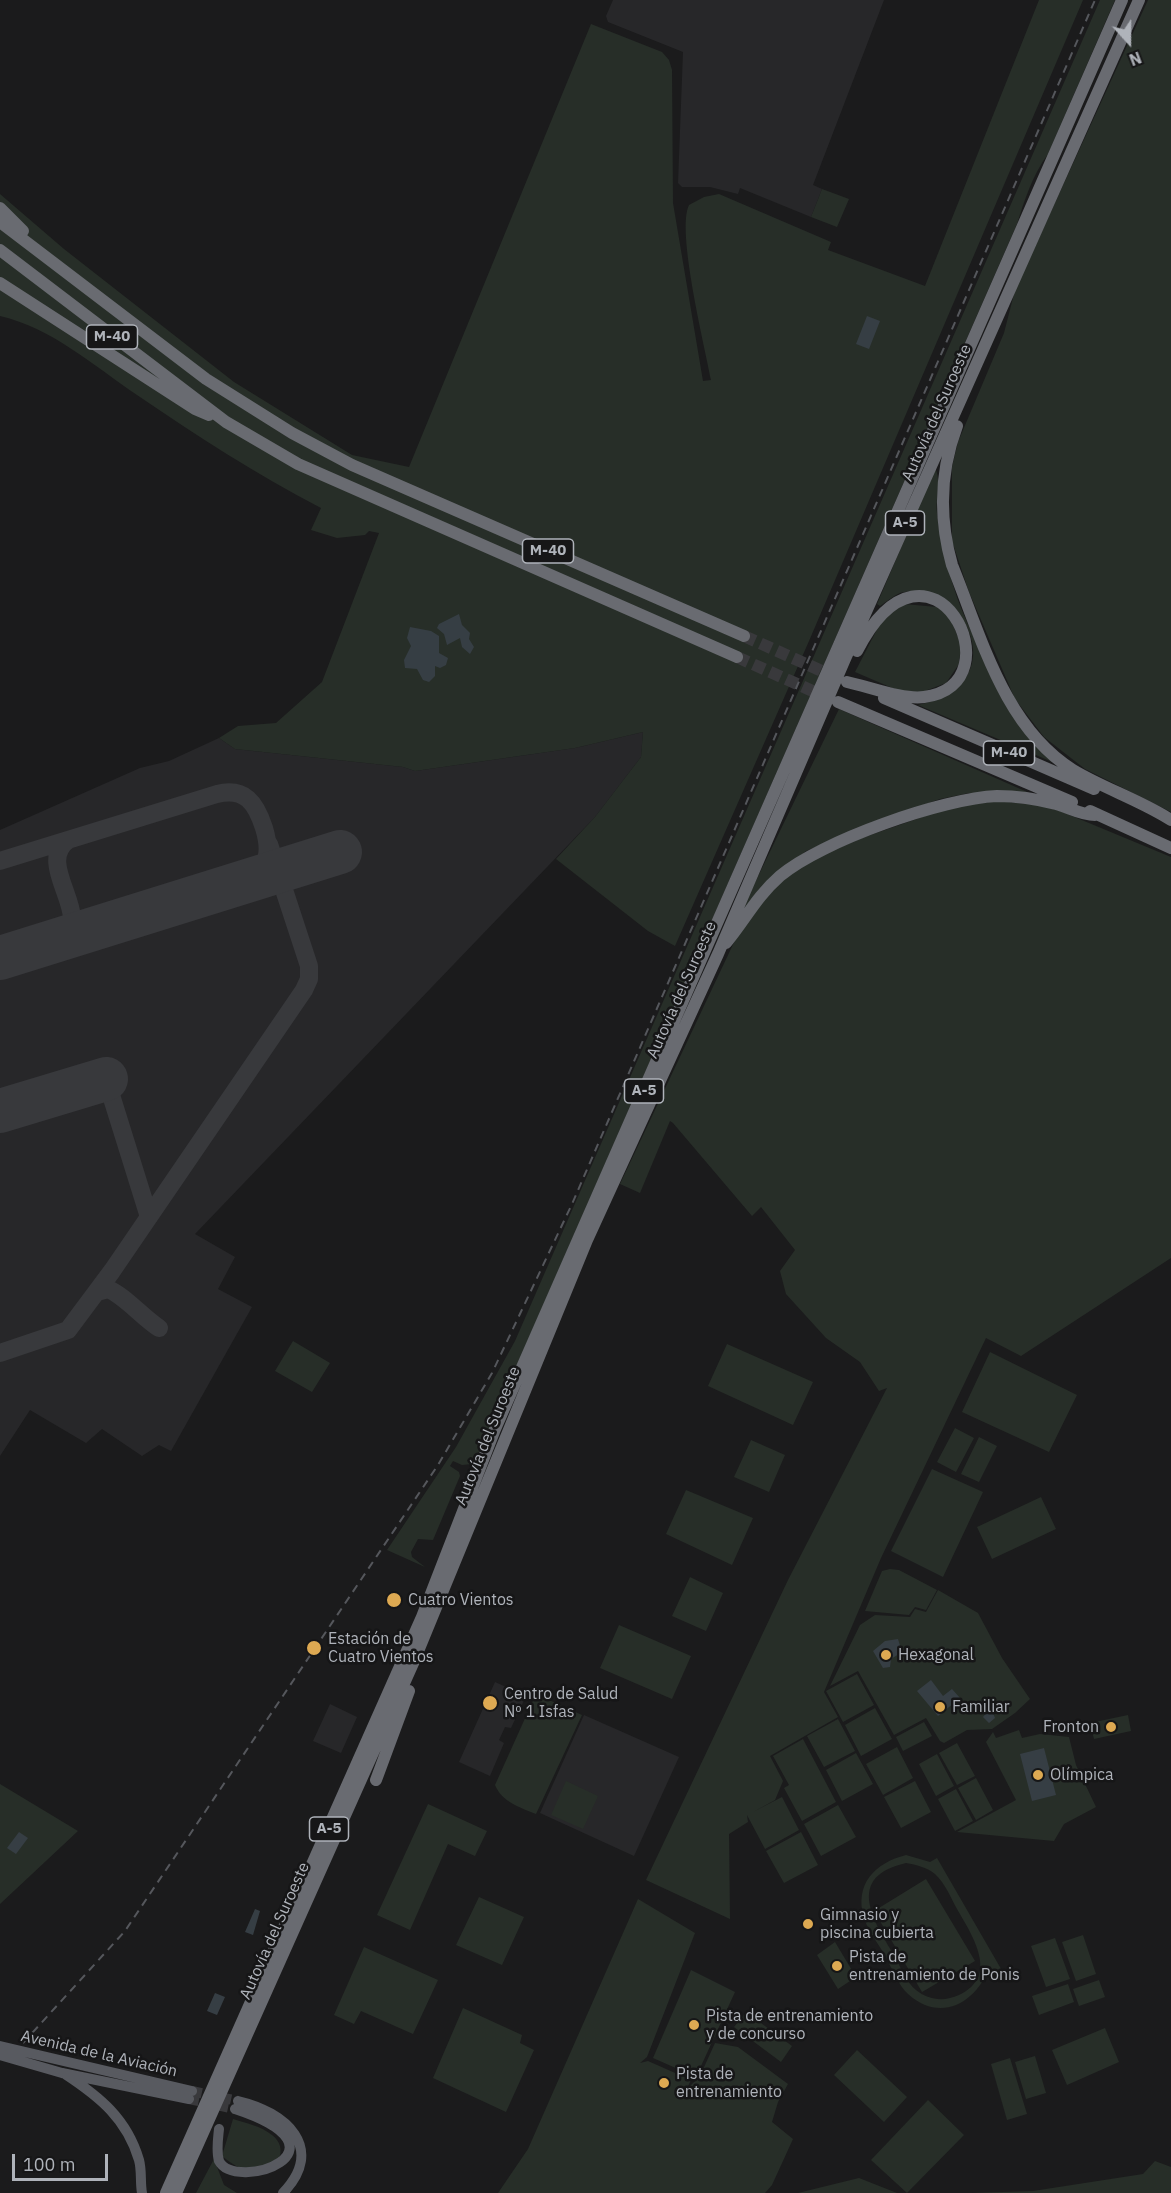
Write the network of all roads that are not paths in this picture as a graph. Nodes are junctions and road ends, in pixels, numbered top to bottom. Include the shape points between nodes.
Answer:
1 (1122, 0) edge
2 (1139, 0) edge
3 (0, 208) edge
4 (0, 222) edge
5 (0, 250) edge
6 (0, 283) edge
7 (86, 288) junction
8 (984, 349) junction
9 (226, 422) junction
10 (744, 636) tunnel mouth
11 (737, 657) tunnel mouth
12 (838, 702) tunnel mouth
13 (784, 800) junction
14 (1095, 816) junction
15 (1171, 821) edge
16 (1171, 848) edge
17 (718, 954) junction
18 (446, 1586) junction
19 (376, 1780) dead end
20 (0, 2046) edge
21 (0, 2055) edge
22 (62, 2073) junction
23 (219, 2128) dead end
24 (230, 2182) dead end
25 (271, 2188) dead end
26 (142, 2193) edge
27 (166, 2193) edge
28 (176, 2193) edge
29 (283, 2193) edge

1 - 27 highway, Autovía del Suroeste / A-5 via 527,1355 422,1617
2 - 8 highway, Autovía del Suroeste / A-5
3 - 7 highway via 61,260
4 - 7 highway, M-40
5 - 9 highway, M-40
6 - 9 highway via 195,409
7 - 10 highway, M-40 via 206,379 302,439 352,465
8 - 13 highway, Autovía del Suroeste / A-5
8 - 15 highway via 983,362 952,437 945,469 943,520 952,565 1011,703 1040,743 1071,769
9 - 11 highway, M-40 via 350,489
12 - 14 highway, M-40 via 1088,809
13 - 15 highway, M-40 via 791,795 867,632 885,609 903,600 925,598 945,607 960,621 966,658 959,677 941,692 921,698 848,682
13 - 17 highway, Autovía del Suroeste / A-5
14 - 16 highway, M-40
14 - 17 highway via 1022,797 964,799 827,846 804,859 760,895
17 - 18 highway, Autovía del Suroeste / A-5 via 587,1240
18 - 19 highway via 446,1597
18 - 28 highway, Autovía del Suroeste / A-5
20 - 22 main road, Avenida de la Aviación via 190,2095
21 - 22 main road, Avenida de la Aviación
22 - 26 main road via 98,2096 128,2131 139,2162
23 - 24 main road via 218,2158
25 - 29 main road via 286,2172 290,2155 285,2138 270,2124 237,2105 270,2111 287,2122 297,2137 300,2168

